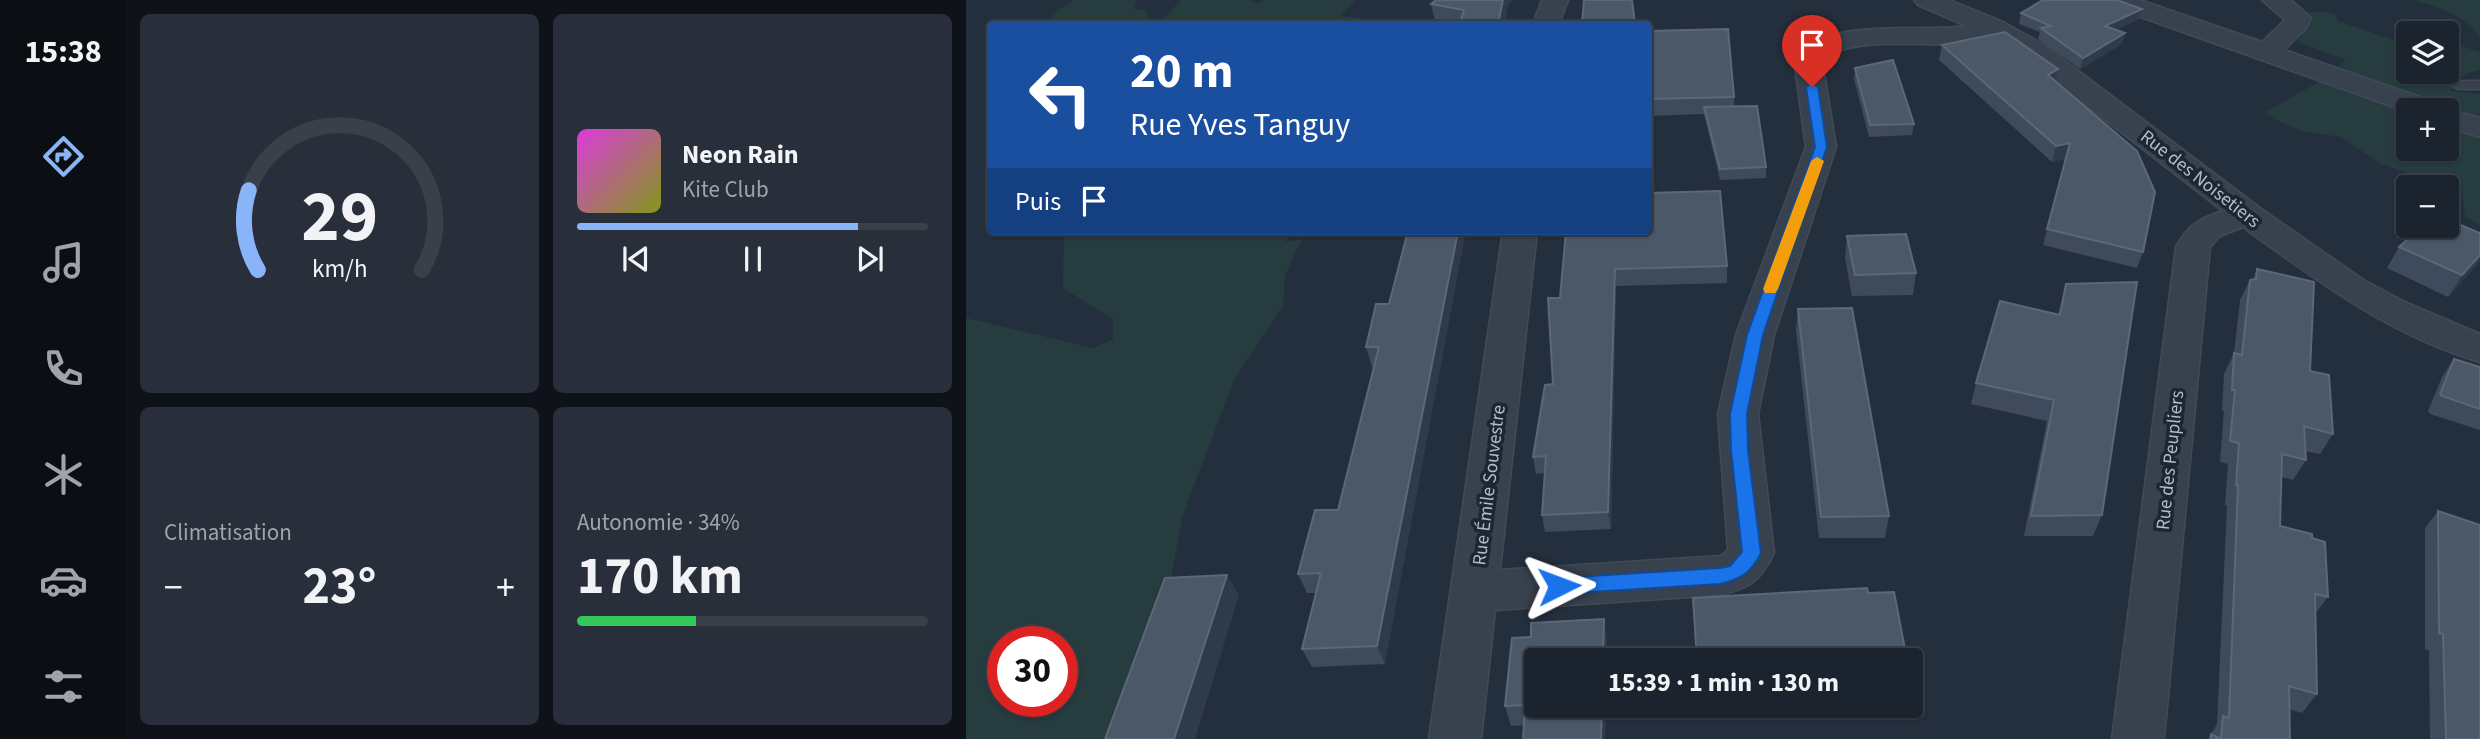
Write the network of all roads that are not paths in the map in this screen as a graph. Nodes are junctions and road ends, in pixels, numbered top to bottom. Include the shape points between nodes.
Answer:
1 (1555, 0) edge
2 (1927, 0) edge
3 (2116, 0) edge
4 (2275, 0) edge
5 (1547, 21) edge
6 (1994, 28) junction
7 (2265, 54) junction
8 (2458, 85) dead end
9 (2480, 85) edge
10 (2396, 98) edge
11 (2459, 121) edge
12 (2480, 128) edge
13 (2248, 215) junction
14 (1520, 235) edge
15 (2480, 349) edge
16 (1475, 591) junction
17 (1455, 739) edge
18 (2138, 739) edge

1 - 5 street
2 - 6 street, Rue des Noisetiers
3 - 7 street
4 - 7 street via 2298,18
6 - 13 street, Rue des Noisetiers via 2069,76
6 - 16 street via 1954,36 1846,41 1816,49 1808,59 1821,147 1755,335 1738,414 1751,553 1744,566 1720,576
7 - 10 street
8 - 9 lane
11 - 12 street
13 - 15 street, Rue des Noisetiers via 2352,289
13 - 18 street, Rue des Peupliers via 2202,232 2193,247
14 - 16 street, Rue Émile Souvestre
16 - 17 street, Rue Émile Souvestre

